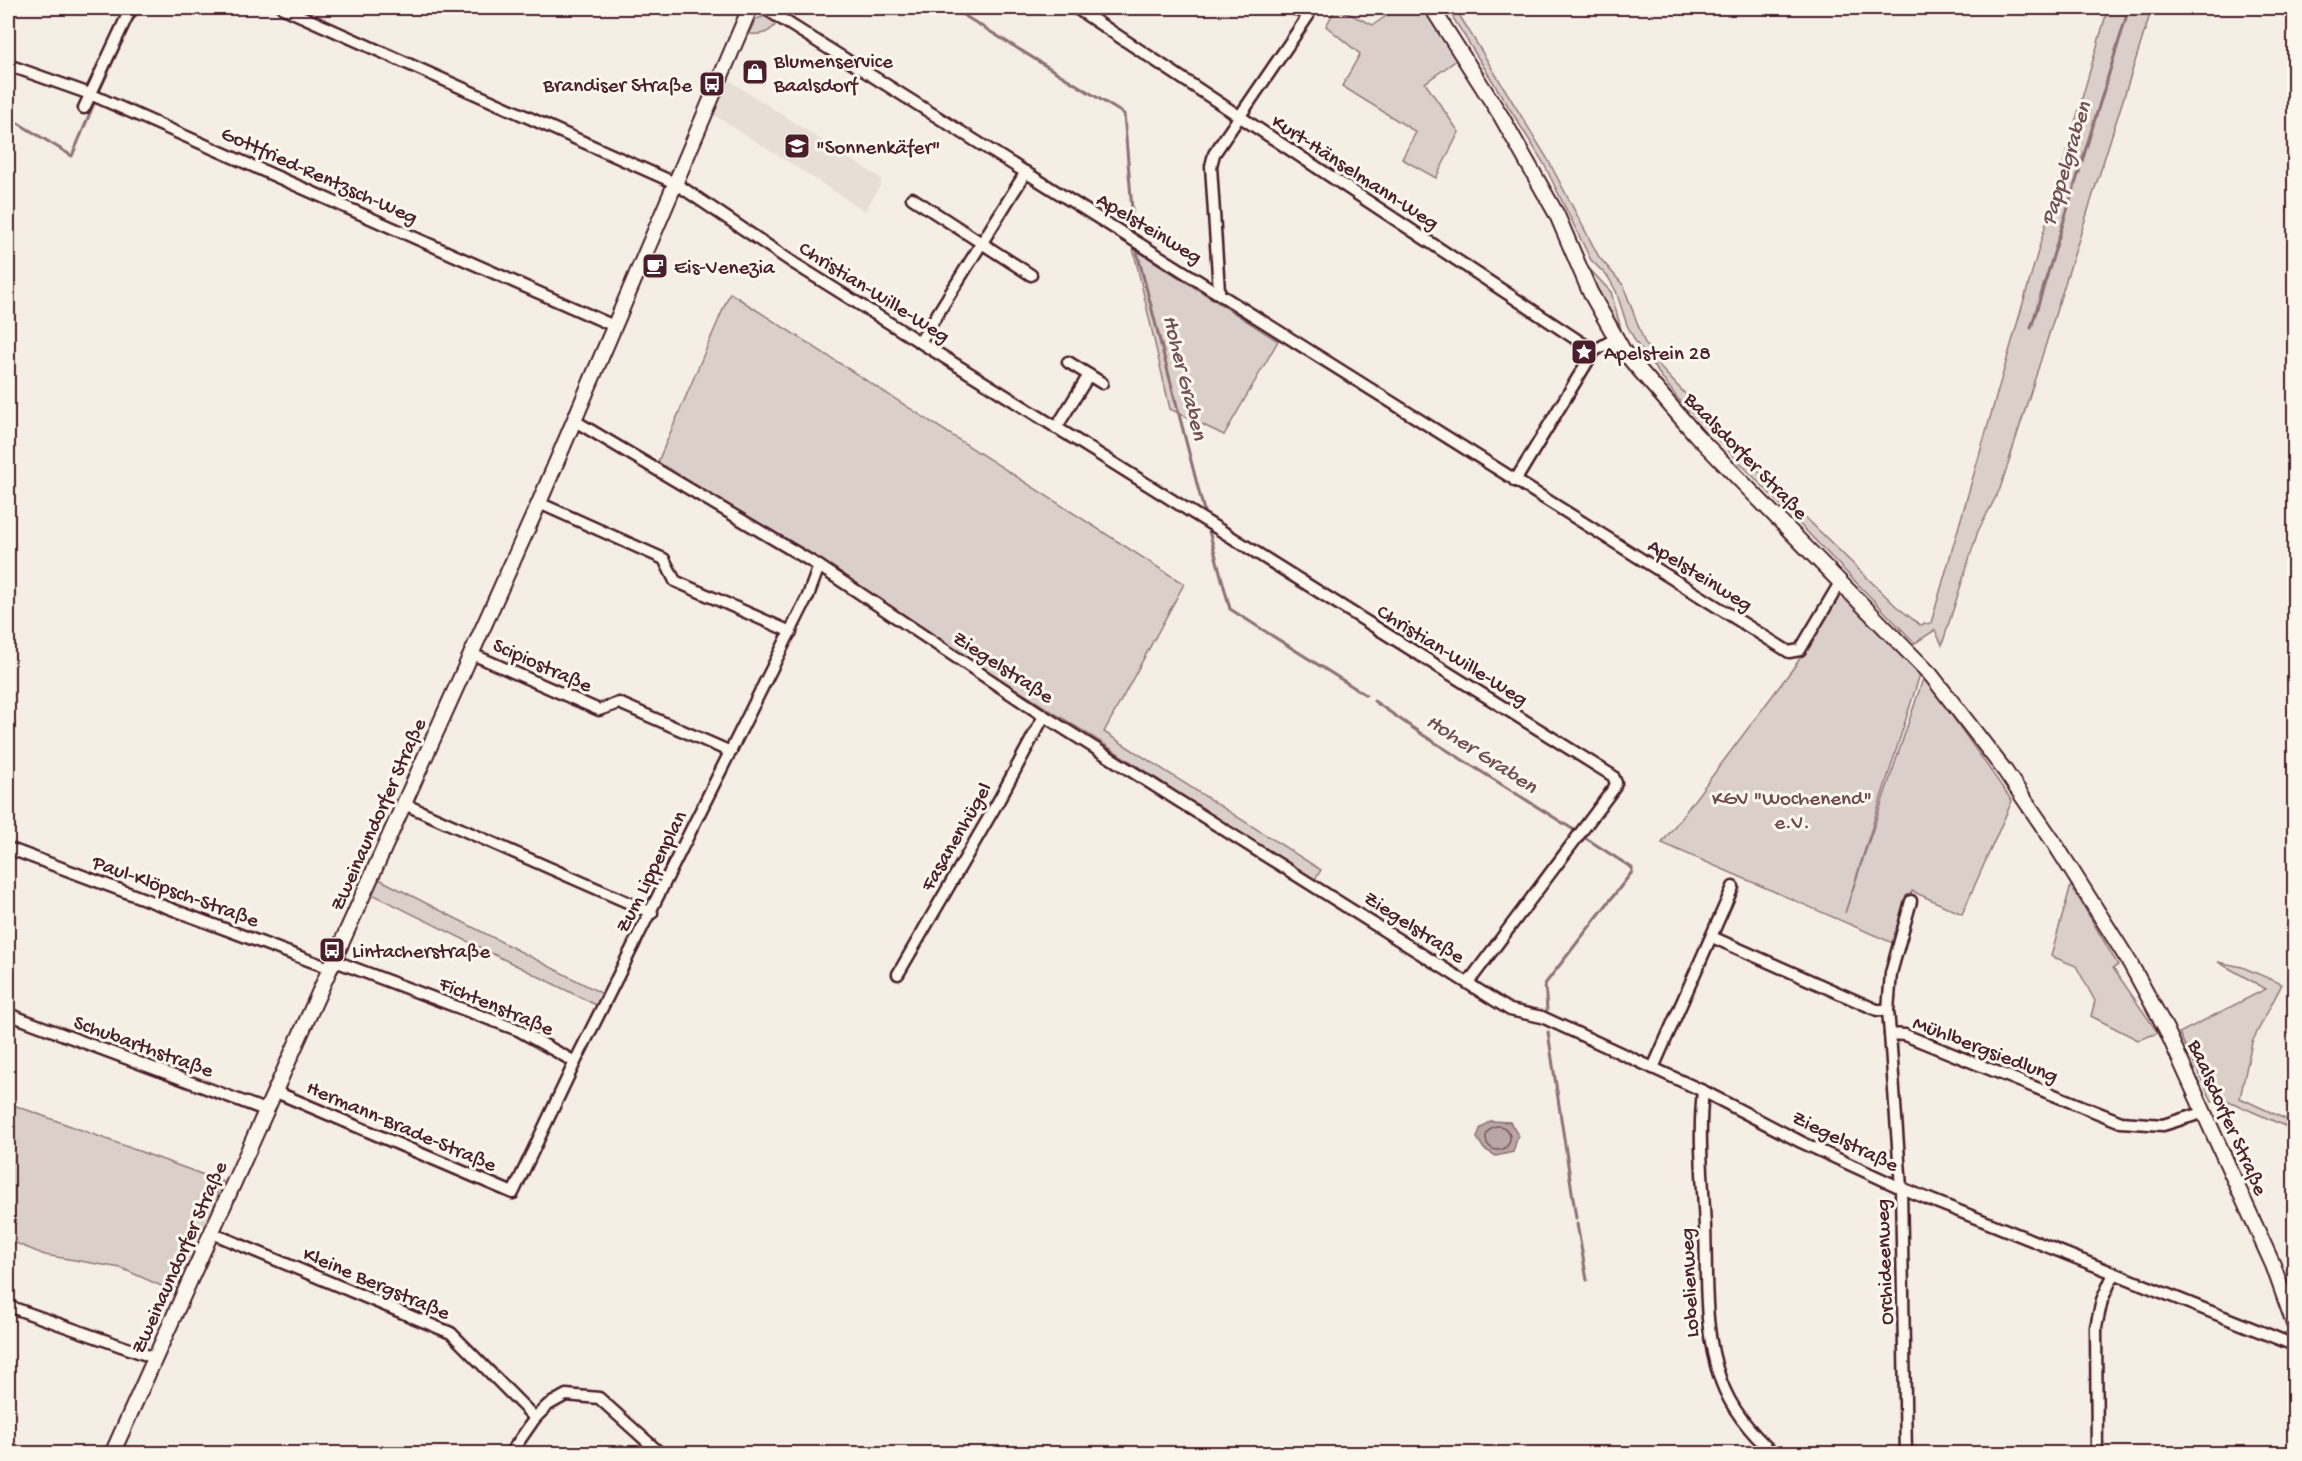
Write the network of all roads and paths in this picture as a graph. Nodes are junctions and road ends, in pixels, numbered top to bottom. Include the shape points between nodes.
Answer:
1 (131, 8) edge
2 (283, 8) edge
3 (750, 8) edge
4 (764, 8) edge
5 (1076, 8) edge
6 (1295, 8) edge
7 (1432, 8) edge
8 (8, 65) edge
9 (90, 94) junction
10 (84, 108) dead end
11 (1240, 117) junction
12 (1026, 172) junction
13 (675, 183) junction
14 (912, 198) dead end
15 (981, 244) junction
16 (1031, 275) dead end
17 (1219, 291) junction
18 (614, 326) junction
19 (1616, 338) junction
20 (920, 342) junction
21 (1594, 351) junction
22 (1068, 362) dead end
23 (1089, 375) junction
24 (1102, 383) dead end
25 (575, 421) junction
26 (1056, 428) junction
27 (1515, 481) junction
28 (539, 502) junction
29 (819, 566) junction
30 (1841, 581) junction
31 (791, 632) junction
32 (472, 654) junction
33 (1044, 716) junction
34 (731, 753) junction
35 (404, 804) junction
36 (8, 848) edge
37 (1733, 887) dead end
38 (1911, 900) dead end
39 (652, 913) junction
40 (1712, 937) junction
41 (333, 965) junction
42 (898, 974) dead end
43 (1468, 983) junction
44 (1888, 1010) junction
45 (8, 1014) edge
46 (1890, 1034) junction
47 (574, 1062) junction
48 (1653, 1068) junction
49 (1703, 1091) junction
50 (276, 1092) junction
51 (268, 1111) junction
52 (2205, 1112) junction
53 (1901, 1188) junction
54 (513, 1192) joint
55 (212, 1233) junction
56 (2114, 1273) junction
57 (8, 1306) edge
58 (2295, 1324) edge
59 (2295, 1345) edge
60 (155, 1358) junction
61 (535, 1418) junction
62 (112, 1454) edge
63 (510, 1454) edge
64 (661, 1454) edge
65 (1774, 1454) edge
66 (1906, 1454) edge
67 (2097, 1454) edge

1 - 9 street
2 - 13 street, Christian-Wille-Weg
3 - 13 main road
4 - 12 street, Apelsteinweg
5 - 11 street, Kurt-Hänselmann-Weg
6 - 11 street via 1308,16
7 - 19 main road, Baalsdorfer Straße via 1501,116 1552,206 1590,292
8 - 9 street, Gottfried-Rentzsch-Weg
9 - 10 street
9 - 18 street, Gottfried-Rentzsch-Weg
11 - 17 street via 1214,154 1211,166
11 - 21 street, Kurt-Hänselmann-Weg
12 - 15 street
12 - 17 street, Apelsteinweg
13 - 18 main road
13 - 20 street, Christian-Wille-Weg
14 - 15 street
15 - 16 street
15 - 20 street
17 - 27 street, Apelsteinweg
18 - 25 main road
19 - 21 street
19 - 30 main road, Baalsdorfer Straße via 1642,376 1696,435
20 - 26 street, Christian-Wille-Weg
21 - 27 street
22 - 23 street
23 - 24 street
23 - 26 street
25 - 28 main road, Zweinaundorfer Straße
25 - 29 street, Ziegelstraße
26 - 43 street, Christian-Wille-Weg via 1613,776 1614,788
27 - 30 street, Apelsteinweg via 1789,652 1800,650
28 - 31 street via 664,559 675,581
28 - 32 main road, Zweinaundorfer Straße
29 - 31 street, Zum Lippenplan
29 - 33 street, Ziegelstraße
30 - 52 main road, Baalsdorfer Straße via 1930,675 2005,771 2088,894 2182,1060
31 - 34 street, Zum Lippenplan
32 - 34 street, Scipiostraße via 599,710 620,703
32 - 35 main road, Zweinaundorfer Straße
33 - 42 street, Fasanenhügel
33 - 43 street, Ziegelstraße
34 - 39 street, Zum Lippenplan
35 - 39 street
35 - 41 main road, Zweinaundorfer Straße
36 - 41 street, Paul-Klöpsch-Straße
37 - 40 street
38 - 44 street via 1891,973
39 - 47 street, Zum Lippenplan
40 - 44 street, Mühlbergsiedlung via 1877,1010
40 - 48 street
41 - 47 street, Fichtenstraße via 518,1030
41 - 50 main road, Zweinaundorfer Straße
43 - 48 street, Ziegelstraße via 1510,1010 1542,1017
44 - 46 street, Mühlbergsiedlung
45 - 51 street, Schubarthstraße
46 - 52 street, Mühlbergsiedlung via 1905,1035 2121,1122 2163,1125
46 - 53 street, Orchideenweg
47 - 54 street, Zum Lippenplan
48 - 49 street, Ziegelstraße
49 - 53 street, Ziegelstraße
49 - 65 street, Lobelienweg via 1708,1329 1712,1352 1721,1383 1736,1409
50 - 51 main road, Zweinaundorfer Straße
50 - 54 street, Hermann-Brade-Straße
51 - 55 main road, Zweinaundorfer Straße
52 - 58 main road, Baalsdorfer Straße
53 - 56 street, Ziegelstraße
53 - 66 street, Orchideenweg
55 - 60 main road, Zweinaundorfer Straße
55 - 61 street, Kleine Bergstraße via 451,1334
56 - 59 street, Ziegelstraße
56 - 67 street via 2096,1327
57 - 60 street
60 - 62 main road, Zweinaundorfer Straße
61 - 63 street
61 - 64 street via 566,1395 591,1395

